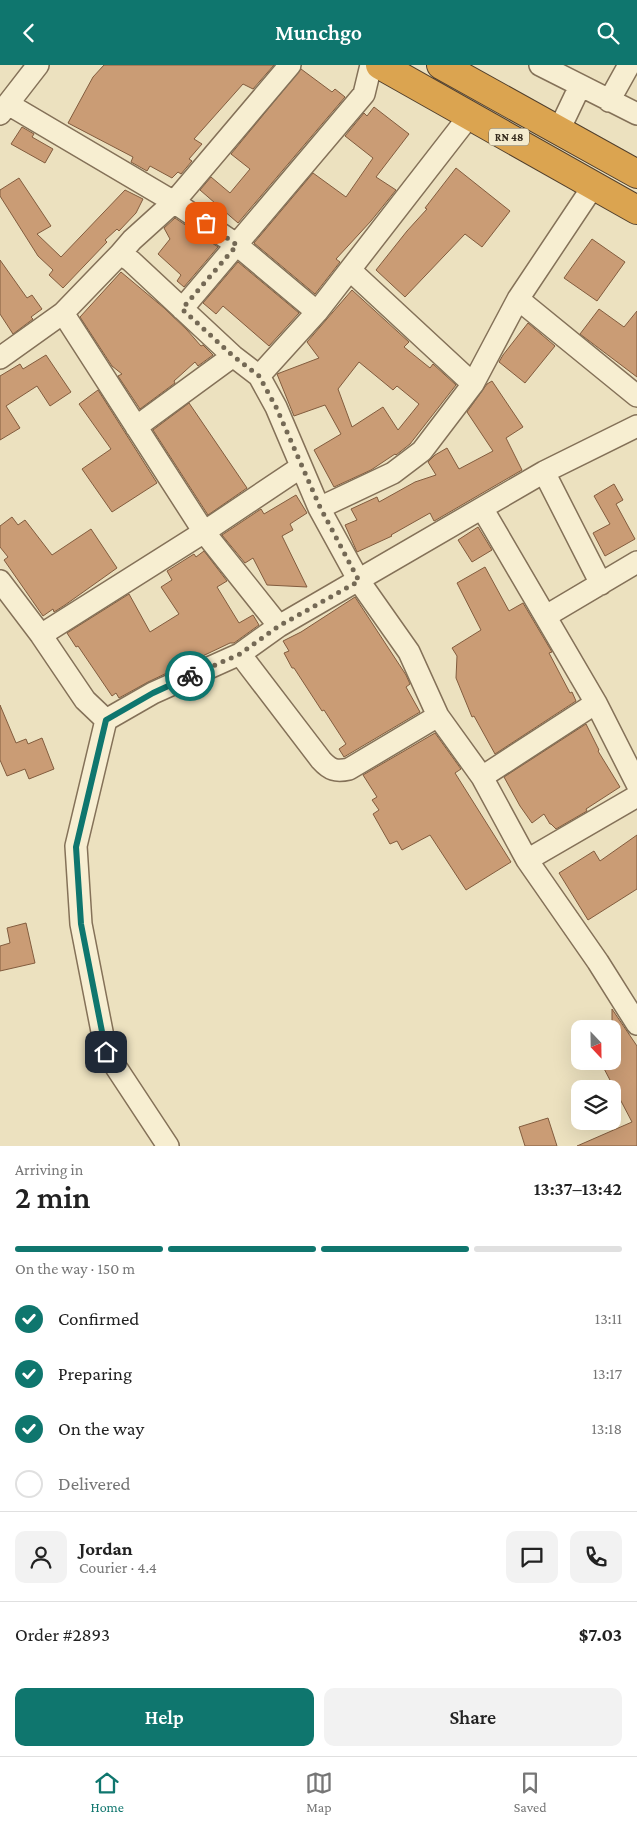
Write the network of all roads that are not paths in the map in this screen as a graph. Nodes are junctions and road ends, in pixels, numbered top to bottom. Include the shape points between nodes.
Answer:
1 (38, 65) edge
2 (290, 65) edge
3 (371, 65) edge
4 (380, 65) edge
5 (441, 65) edge
6 (540, 65) edge
7 (629, 65) edge
8 (580, 86) junction
9 (609, 101) junction
10 (4, 109) edge
11 (637, 114) edge
12 (470, 115) junction
13 (559, 130) junction
14 (637, 174) edge
15 (594, 185) junction
16 (174, 202) junction
17 (637, 210) edge
18 (237, 245) junction
19 (120, 254) junction
20 (350, 270) junction
21 (518, 299) junction
22 (182, 309) junction
23 (317, 312) junction
24 (63, 313) junction
25 (233, 356) junction
26 (0, 358) edge
27 (259, 376) junction
28 (473, 384) junction
29 (637, 396) edge
30 (637, 426) edge
31 (136, 427) junction
32 (301, 467) junction
33 (544, 472) junction
34 (320, 507) junction
35 (482, 508) junction
36 (204, 532) junction
37 (637, 562) edge
38 (0, 581) edge
39 (359, 581) junction
40 (601, 584) junction
41 (546, 616) junction
42 (279, 626) junction
43 (41, 635) junction
44 (240, 654) junction
45 (596, 703) junction
46 (438, 716) junction
47 (106, 720) junction
48 (482, 777) junction
49 (637, 783) edge
50 (637, 795) edge
51 (528, 860) junction
52 (637, 1024) edge
53 (168, 1146) edge

1 - 10 street
2 - 16 street
3 - 18 street via 364,94
4 - 12 highway, RN 48
5 - 13 highway, RN 48
6 - 8 street
7 - 9 street
8 - 9 street
8 - 13 street
9 - 11 street
10 - 16 street
12 - 15 highway, RN 48
12 - 20 street
13 - 14 highway, RN 48
15 - 17 highway, RN 48
15 - 21 street
16 - 18 street
16 - 19 street
18 - 22 street
18 - 23 street
19 - 22 street
19 - 24 street
20 - 23 street
20 - 28 street
21 - 28 street
21 - 29 street
22 - 25 street
23 - 27 street
24 - 26 street
24 - 31 street
25 - 27 street
25 - 31 street
27 - 32 street
28 - 34 street via 422,451 393,473
30 - 33 street
31 - 36 street
32 - 34 street
32 - 36 street
33 - 35 street
33 - 40 street
34 - 39 street
35 - 39 street
35 - 41 street
36 - 42 street
36 - 43 street
37 - 40 street
38 - 43 street
39 - 42 street
39 - 46 street via 409,652
40 - 41 street
41 - 45 street
42 - 44 street
43 - 47 street via 85,700
44 - 46 street via 332,770 349,769
44 - 47 street via 153,693
45 - 48 street
45 - 49 street
46 - 48 street
47 - 53 street via 76,847 81,924 106,1052
48 - 51 street
50 - 51 street
51 - 52 street

